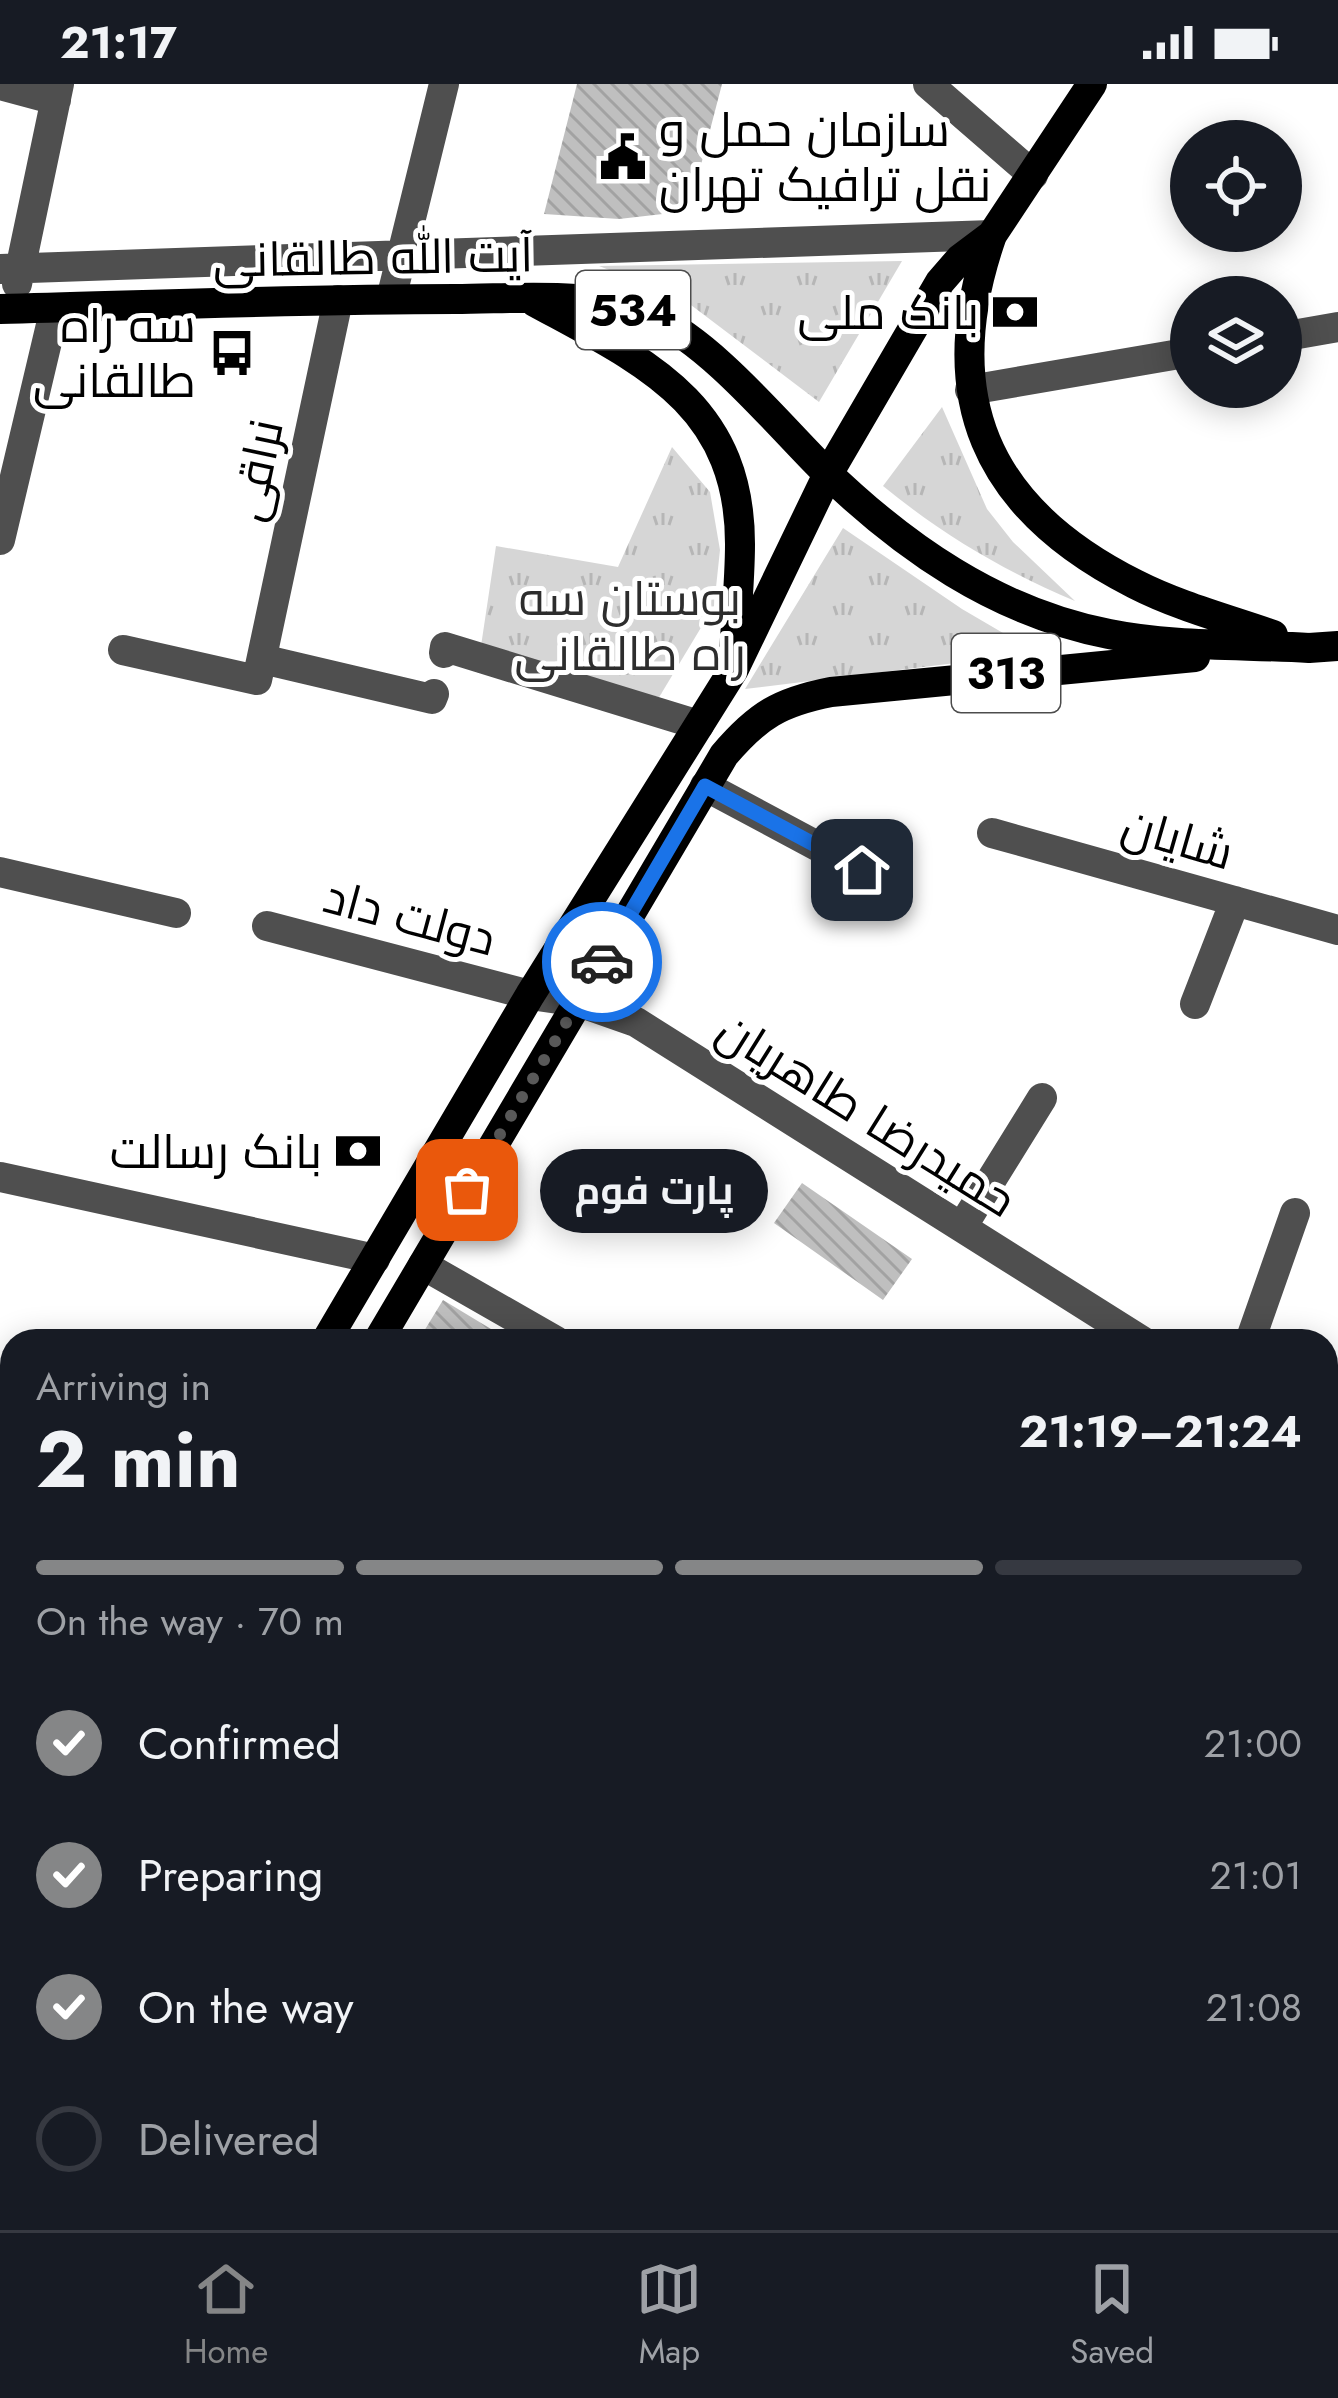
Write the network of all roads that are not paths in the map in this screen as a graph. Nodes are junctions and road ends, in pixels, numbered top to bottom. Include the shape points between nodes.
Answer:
1 (444, 84) edge
2 (928, 84) edge
3 (1092, 84) edge
4 (0, 85) edge
5 (58, 92) edge
6 (1033, 175) junction
7 (992, 235) junction
8 (400, 257) junction
9 (10, 269) edge
10 (391, 299) junction
11 (530, 299) junction
12 (338, 300) junction
13 (55, 308) junction
14 (6, 309) edge
15 (1338, 327) edge
16 (1302, 333) edge
17 (1170, 356) edge
18 (970, 389) junction
19 (828, 474) junction
20 (0, 540) edge
21 (1323, 647) edge
22 (123, 650) dead end
23 (444, 652) dead end
24 (262, 659) junction
25 (734, 669) junction
26 (434, 694) dead end
27 (699, 725) junction
28 (705, 786) junction
29 (992, 833) dead end
30 (862, 870) dead end
31 (0, 872) edge
32 (1235, 901) junction
33 (176, 914) dead end
34 (267, 926) dead end
35 (1338, 930) edge
36 (530, 995) junction
37 (579, 1002) junction
38 (1195, 1004) dead end
39 (1042, 1098) dead end
40 (0, 1177) edge
41 (1295, 1213) dead end
42 (962, 1227) junction
43 (375, 1259) junction
44 (423, 1265) junction
45 (333, 1329) edge
46 (385, 1329) edge
47 (535, 1329) edge
48 (1123, 1329) edge
49 (1254, 1329) edge

1 - 8 street
2 - 6 street
3 - 6 main road
4 - 5 street
5 - 9 street
6 - 7 main road
7 - 8 street
7 - 18 main road via 972,330
7 - 19 main road via 940,282
8 - 9 street
8 - 10 street
9 - 14 street
10 - 11 main road, آیت الله طالقانی / 534
10 - 12 main road, آیت الله طالقانی / 534
11 - 19 main road, آیت الله طالقانی / 534 via 625,307 678,331
11 - 25 main road via 640,360 683,394 726,457 740,542
12 - 13 main road, آیت الله طالقانی / 534
12 - 24 street, نراقی
13 - 14 main road, آیت الله طالقانی / 534
13 - 20 street
15 - 16 street
17 - 18 street
18 - 21 main road via 990,454 1022,501 1068,542 1139,586
19 - 21 main road, آیت الله طالقانی via 916,551 1056,621 1138,638
19 - 25 main road
21 - 28 main road, 313 via 795,699 741,734
22 - 24 street via 257,680
23 - 27 street
24 - 26 street
25 - 27 main road
27 - 36 main road
28 - 30 street
28 - 37 main road, 313
29 - 32 street, شایان
31 - 33 street
32 - 35 street, شایان
32 - 38 street
34 - 36 street, دولت داد
36 - 37 street, حمیدرضا طاهریان
36 - 43 main road
37 - 42 street, حمیدرضا طاهریان via 636,1022
37 - 44 main road, 313
39 - 42 street
40 - 43 street
41 - 49 street
42 - 48 street, حمیدرضا طاهریان
43 - 45 main road
44 - 46 main road, 313
44 - 47 street

